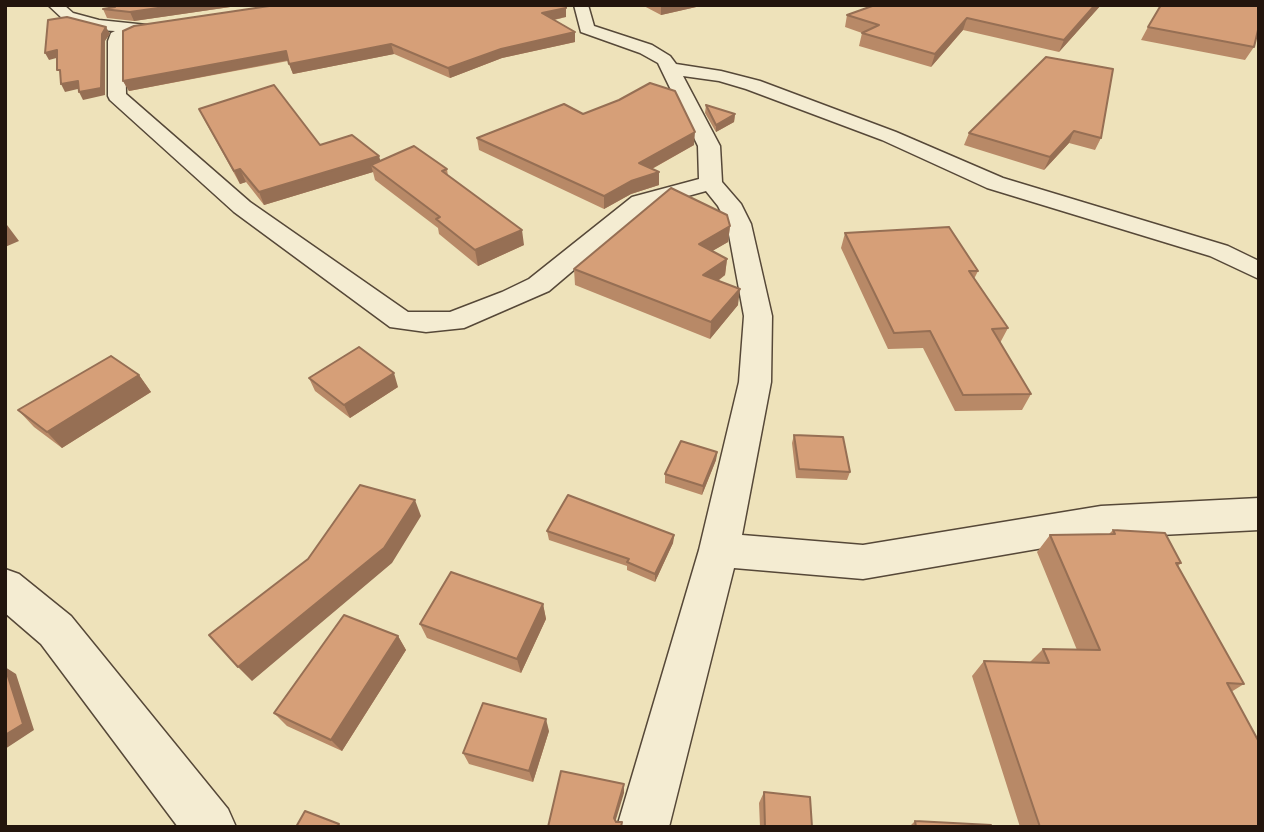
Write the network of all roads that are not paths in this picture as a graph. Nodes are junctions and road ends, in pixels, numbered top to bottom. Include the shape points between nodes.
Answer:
1 (55, 5) edge
2 (581, 6) edge
3 (670, 69) junction
4 (710, 183) junction
5 (1259, 271) edge
6 (1259, 514) edge
7 (719, 550) junction
8 (5, 587) edge
9 (210, 827) edge
10 (643, 827) edge

1 - 4 street via 86,22 144,28 117,36 117,96 242,207 400,320 454,321 512,298 538,285 640,202
2 - 3 street via 587,29 646,49
3 - 4 street via 709,146
3 - 5 street via 753,85 890,136 995,183 1219,251
4 - 7 street via 739,224 758,317 755,382
6 - 7 street via 1101,522 863,562
7 - 10 street
8 - 9 street via 56,630

